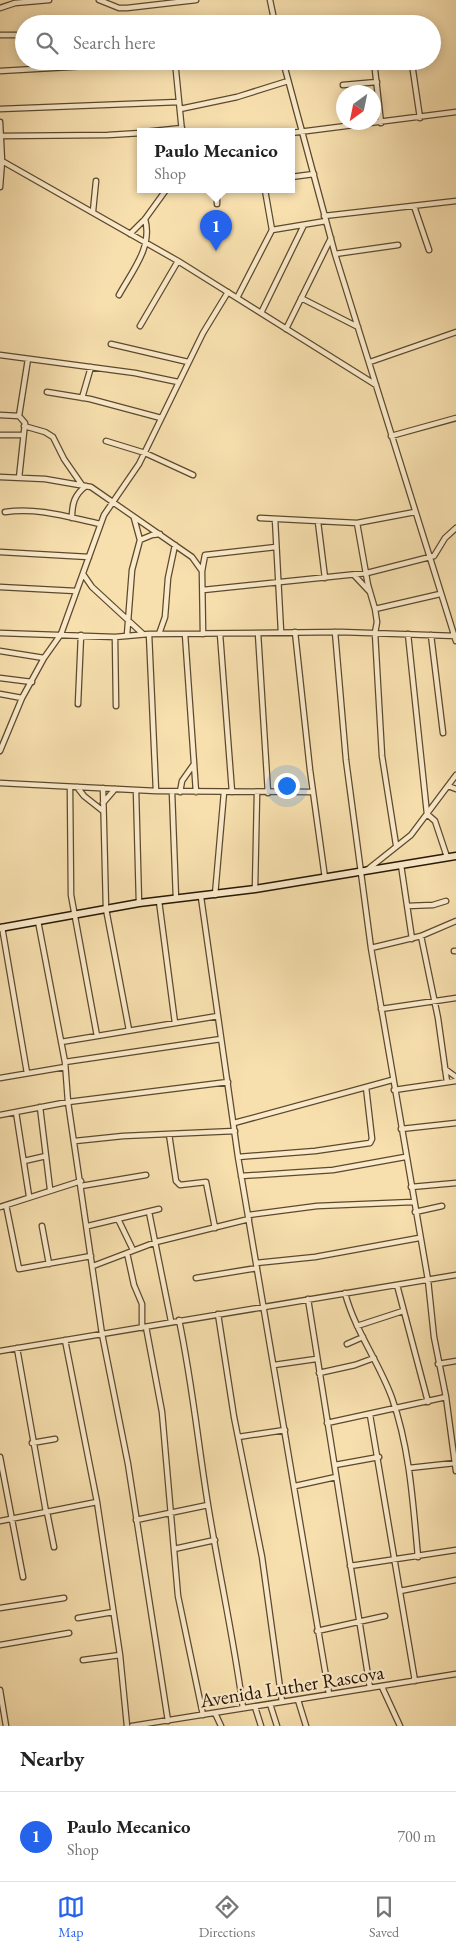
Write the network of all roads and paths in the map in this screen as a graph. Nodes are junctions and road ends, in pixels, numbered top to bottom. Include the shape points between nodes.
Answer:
1 (49, 0) edge
2 (99, 0) edge
3 (196, 0) edge
4 (270, 0) edge
5 (0, 8) edge
6 (273, 15) edge
7 (0, 34) edge
8 (15, 35) edge
9 (18, 70) edge
10 (176, 70) edge
11 (285, 70) edge
12 (375, 70) edge
13 (413, 70) edge
14 (0, 71) edge
15 (288, 81) junction
16 (377, 82) junction
17 (352, 85) edge
18 (179, 102) junction
19 (0, 109) edge
20 (180, 109) junction
21 (456, 112) edge
22 (420, 118) junction
23 (0, 122) edge
24 (382, 123) junction
25 (182, 128) edge
26 (303, 131) junction
27 (137, 132) edge
28 (295, 132) edge
29 (1, 136) junction
30 (1, 152) edge
31 (2, 161) junction
32 (314, 174) junction
33 (295, 177) edge
34 (0, 178) edge
35 (96, 181) dead end
36 (0, 187) edge
37 (164, 193) edge
38 (217, 193) edge
39 (266, 193) edge
40 (456, 201) edge
41 (217, 204) dead end
42 (414, 206) junction
43 (92, 211) junction
44 (145, 219) junction
45 (325, 219) junction
46 (304, 225) junction
47 (272, 230) junction
48 (130, 234) junction
49 (331, 238) junction
50 (147, 244) junction
51 (398, 245) dead end
52 (429, 250) dead end
53 (335, 254) junction
54 (178, 261) junction
55 (228, 292) junction
56 (119, 295) dead end
57 (237, 298) junction
58 (301, 298) junction
59 (261, 313) junction
60 (140, 326) dead end
61 (358, 327) junction
62 (286, 328) junction
63 (456, 333) edge
64 (110, 344) dead end
65 (0, 355) edge
66 (28, 359) junction
67 (188, 362) junction
68 (370, 362) junction
69 (91, 367) junction
70 (178, 382) junction
71 (376, 385) junction
72 (46, 392) dead end
73 (82, 398) junction
74 (0, 415) edge
75 (19, 416) junction
76 (162, 418) junction
77 (456, 418) edge
78 (24, 426) junction
79 (0, 435) edge
80 (23, 435) junction
81 (391, 436) junction
82 (106, 441) dead end
83 (145, 453) junction
84 (193, 475) dead end
85 (0, 477) edge
86 (19, 478) junction
87 (84, 485) junction
88 (113, 501) junction
89 (5, 512) dead end
90 (415, 512) junction
91 (133, 517) junction
92 (72, 518) junction
93 (260, 518) dead end
94 (275, 519) junction
95 (318, 522) junction
96 (357, 523) junction
97 (100, 524) junction
98 (456, 528) edge
99 (160, 534) junction
100 (140, 540) junction
101 (175, 545) junction
102 (276, 547) junction
103 (0, 552) edge
104 (205, 554) junction
105 (89, 557) junction
106 (192, 557) junction
107 (428, 557) junction
108 (202, 571) junction
109 (367, 573) junction
110 (83, 574) junction
111 (354, 575) junction
112 (325, 578) junction
113 (278, 583) junction
114 (0, 587) edge
115 (203, 590) junction
116 (76, 592) junction
117 (370, 592) junction
118 (440, 594) junction
119 (375, 609) junction
120 (129, 619) junction
121 (281, 632) junction
122 (295, 632) junction
123 (336, 632) junction
124 (0, 633) edge
125 (258, 633) junction
126 (376, 633) junction
127 (61, 634) junction
128 (143, 634) junction
129 (149, 634) junction
130 (159, 634) junction
131 (185, 634) junction
132 (204, 634) junction
133 (220, 634) junction
134 (408, 634) junction
135 (81, 635) junction
136 (127, 635) junction
137 (431, 635) junction
138 (115, 637) junction
139 (456, 638) edge
140 (0, 651) edge
141 (44, 658) junction
142 (0, 678) edge
143 (32, 682) junction
144 (0, 694) edge
145 (22, 698) junction
146 (78, 704) dead end
147 (116, 706) dead end
148 (443, 733) dead end
149 (0, 751) edge
150 (194, 763) junction
151 (456, 775) edge
152 (0, 783) edge
153 (448, 786) junction
154 (70, 787) junction
155 (77, 787) junction
156 (103, 788) junction
157 (115, 789) junction
158 (456, 789) edge
159 (136, 790) junction
160 (156, 791) junction
161 (172, 792) junction
162 (180, 792) junction
163 (196, 792) junction
164 (224, 792) junction
165 (232, 792) junction
166 (313, 792) junction
167 (257, 793) junction
168 (268, 793) junction
169 (103, 803) junction
170 (102, 811) junction
171 (427, 814) junction
172 (396, 845) junction
173 (456, 856) edge
174 (446, 857) junction
175 (402, 865) junction
176 (364, 872) junction
177 (325, 878) junction
178 (255, 889) junction
179 (215, 895) junction
180 (201, 897) junction
181 (176, 899) junction
182 (159, 901) junction
183 (446, 901) dead end
184 (139, 903) junction
185 (407, 906) junction
186 (106, 909) junction
187 (73, 914) junction
188 (38, 921) junction
189 (456, 921) edge
190 (1, 928) edge
191 (421, 936) junction
192 (412, 938) junction
193 (372, 948) junction
194 (456, 998) edge
195 (434, 1001) junction
196 (381, 1009) junction
197 (218, 1016) junction
198 (174, 1023) junction
199 (129, 1030) junction
200 (97, 1036) junction
201 (221, 1039) junction
202 (61, 1042) junction
203 (65, 1064) junction
204 (446, 1069) junction
205 (28, 1074) junction
206 (0, 1078) edge
207 (456, 1079) edge
208 (392, 1080) junction
209 (228, 1082) junction
210 (447, 1082) junction
211 (366, 1087) junction
212 (394, 1090) junction
213 (68, 1102) junction
214 (40, 1108) junction
215 (16, 1112) junction
216 (0, 1114) edge
217 (456, 1123) edge
218 (234, 1124) junction
219 (401, 1129) junction
220 (235, 1131) junction
221 (169, 1134) junction
222 (75, 1141) junction
223 (46, 1156) junction
224 (238, 1156) junction
225 (406, 1157) junction
226 (24, 1161) junction
227 (146, 1175) dead end
228 (241, 1176) junction
229 (81, 1183) junction
230 (456, 1183) edge
231 (410, 1187) junction
232 (50, 1189) junction
233 (29, 1196) junction
234 (413, 1202) junction
235 (6, 1205) junction
236 (442, 1206) dead end
237 (0, 1207) edge
238 (160, 1210) dead end
239 (149, 1212) junction
240 (414, 1212) junction
241 (249, 1217) junction
242 (118, 1219) junction
243 (42, 1226) dead end
244 (88, 1226) junction
245 (215, 1228) junction
246 (419, 1238) junction
247 (156, 1242) junction
248 (133, 1250) junction
249 (127, 1253) junction
250 (91, 1256) junction
251 (49, 1264) junction
252 (92, 1266) junction
253 (257, 1266) junction
254 (456, 1275) edge
255 (196, 1278) dead end
256 (428, 1280) junction
257 (397, 1285) junction
258 (345, 1293) junction
259 (308, 1300) junction
260 (264, 1306) junction
261 (403, 1311) junction
262 (218, 1314) junction
263 (179, 1320) junction
264 (171, 1322) junction
265 (358, 1326) junction
266 (144, 1327) junction
267 (102, 1334) junction
268 (363, 1337) junction
269 (65, 1340) junction
270 (347, 1344) dead end
271 (17, 1348) junction
272 (0, 1349) edge
273 (374, 1358) junction
274 (316, 1359) junction
275 (456, 1361) edge
276 (438, 1364) junction
277 (274, 1365) junction
278 (319, 1373) junction
279 (446, 1397) junction
280 (428, 1402) junction
281 (395, 1408) junction
282 (370, 1414) junction
283 (327, 1424) junction
284 (285, 1430) junction
285 (238, 1437) junction
286 (55, 1439) dead end
287 (32, 1443) junction
288 (379, 1456) junction
289 (0, 1457) edge
290 (455, 1463) edge
291 (335, 1465) junction
292 (409, 1468) junction
293 (456, 1471) edge
294 (336, 1477) junction
295 (295, 1486) junction
296 (97, 1502) junction
297 (208, 1505) junction
298 (47, 1512) junction
299 (171, 1512) junction
300 (13, 1518) junction
301 (0, 1520) edge
302 (136, 1520) junction
303 (215, 1540) junction
304 (54, 1547) dead end
305 (174, 1549) junction
306 (456, 1550) edge
307 (418, 1556) junction
308 (394, 1559) junction
309 (350, 1566) junction
310 (23, 1577) dead end
311 (456, 1580) edge
312 (400, 1591) junction
313 (64, 1598) dead end
314 (0, 1608) edge
315 (113, 1612) junction
316 (385, 1616) dead end
317 (78, 1618) dead end
318 (359, 1622) junction
319 (317, 1631) junction
320 (69, 1633) dead end
321 (0, 1645) edge
322 (120, 1655) junction
323 (83, 1660) dead end
324 (456, 1674) edge
325 (415, 1681) junction
326 (382, 1687) junction
327 (370, 1688) junction
328 (0, 1690) edge
329 (329, 1694) junction
330 (298, 1700) junction
331 (282, 1702) junction
332 (270, 1704) junction
333 (255, 1707) junction
334 (243, 1708) junction
335 (215, 1713) junction
336 (203, 1716) junction
337 (168, 1721) junction
338 (6, 1726) edge
339 (126, 1726) edge
340 (132, 1726) edge
341 (222, 1726) edge
342 (261, 1726) edge
343 (277, 1726) edge
344 (306, 1726) edge
345 (400, 1726) edge

1 - 5 street
2 - 3 street via 127,8
4 - 6 street
7 - 8 street
9 - 14 street
10 - 18 street
11 - 15 street
12 - 16 street
13 - 22 street
15 - 20 street via 237,97
15 - 26 street
16 - 17 street
16 - 24 street
18 - 19 street
18 - 20 street
20 - 25 street
21 - 22 street
22 - 24 street
23 - 29 street
24 - 26 street
26 - 28 street
26 - 32 street
27 - 29 street
29 - 30 street
30 - 31 street
31 - 34 street
31 - 43 street
32 - 33 street
32 - 45 street
34 - 36 street
35 - 43 street
37 - 44 street
38 - 41 street
39 - 47 street
40 - 42 street
42 - 45 street
42 - 52 street
43 - 48 street
44 - 48 street
44 - 50 street
45 - 46 street
45 - 49 street
46 - 47 street
46 - 59 street
47 - 57 street
48 - 50 street
49 - 53 street
49 - 58 street
50 - 54 street
50 - 56 street
51 - 53 street
53 - 61 street
54 - 55 street
54 - 60 street
55 - 57 street
55 - 67 street
57 - 59 street
58 - 61 street
58 - 62 street
59 - 62 street
61 - 68 street
62 - 71 street
63 - 68 street
64 - 67 street
65 - 66 street
66 - 69 street
66 - 75 street
67 - 70 street
68 - 71 street
69 - 70 street
69 - 73 street
70 - 76 street
71 - 81 street
72 - 73 street
73 - 76 street
74 - 75 street
75 - 78 street via 24,420
76 - 83 street
77 - 81 street
78 - 80 street
78 - 87 street via 53,437 64,459
79 - 80 street
80 - 86 street
81 - 90 street
82 - 83 street
83 - 84 street
83 - 88 street
85 - 86 street
86 - 87 street
87 - 88 street
87 - 92 street via 74,501
88 - 91 street
88 - 97 street
89 - 92 street via 29,510
90 - 96 street
90 - 107 street
91 - 99 street
91 - 100 street
92 - 97 street
93 - 94 street
94 - 95 street
94 - 102 street
95 - 96 street
95 - 112 street
96 - 109 street
97 - 105 street
98 - 107 street via 435,554
99 - 100 street
99 - 101 street
100 - 120 street via 132,570
101 - 106 street
101 - 130 street via 165,617
102 - 104 street
102 - 113 street
103 - 105 street
104 - 106 street
104 - 108 street
105 - 110 street
106 - 108 street
107 - 109 street
107 - 118 street
108 - 115 street
109 - 111 street
109 - 117 street
110 - 116 street
110 - 120 street via 92,587
111 - 112 street
111 - 117 street
112 - 113 street
113 - 115 street
113 - 121 street
114 - 116 street
115 - 132 street
116 - 127 street
117 - 119 street
118 - 119 street
118 - 139 street
119 - 126 street
120 - 128 street
120 - 136 street
121 - 122 street
121 - 125 street
122 - 123 street
122 - 166 street
123 - 126 street
123 - 176 street via 346,760
124 - 127 street
125 - 133 street
125 - 168 street
126 - 134 street
126 - 172 street via 383,766
127 - 135 street
127 - 141 street
128 - 129 street
128 - 136 street
129 - 130 street
129 - 160 street
130 - 131 street
131 - 132 street
131 - 150 street
132 - 133 street
133 - 165 street
134 - 137 street
134 - 171 street
135 - 138 street
135 - 146 street
136 - 138 street
137 - 139 street
137 - 148 street
138 - 147 street
140 - 141 street
141 - 143 street
142 - 143 street
143 - 145 street
144 - 145 street
145 - 149 street
150 - 162 street via 182,782
150 - 163 street
151 - 153 street
152 - 154 street
153 - 158 street
153 - 171 street
154 - 155 street
154 - 187 street
155 - 156 street
155 - 170 street
156 - 157 street
156 - 169 street
157 - 159 street
157 - 169 street
159 - 160 street
159 - 184 street
160 - 161 street
161 - 162 street
161 - 181 street
162 - 163 street
163 - 164 street
164 - 165 street
164 - 179 street
165 - 167 street
166 - 168 street
166 - 177 street
167 - 168 street
167 - 178 street
169 - 170 street
170 - 186 street
171 - 172 street via 411,835
171 - 174 street via 434,819 439,830
172 - 176 street
173 - 174 street
174 - 175 street
175 - 176 street
175 - 185 street
176 - 177 street
176 - 193 street
177 - 178 street
178 - 179 street
179 - 180 street
180 - 181 street
180 - 197 street
181 - 182 street
182 - 184 street
182 - 198 street
183 - 185 street
184 - 186 street
185 - 192 street
186 - 187 street
186 - 199 street
187 - 188 street
187 - 200 street
188 - 190 street
188 - 202 street
189 - 191 street
190 - 205 street
191 - 192 street
191 - 195 street
192 - 193 street
193 - 196 street
194 - 195 street
195 - 196 street
195 - 204 street
196 - 208 street
197 - 198 street
197 - 201 street
198 - 199 street
199 - 200 street
200 - 202 street
201 - 203 street
201 - 209 street
202 - 203 street
203 - 205 street
203 - 213 street
204 - 207 street
204 - 210 street
205 - 206 street
207 - 210 street
208 - 211 street
208 - 212 street
209 - 213 street
209 - 218 street
210 - 212 street
211 - 218 street
211 - 224 street via 370,1143 315,1151
212 - 219 street
213 - 214 street
213 - 222 street
214 - 215 street
214 - 223 street
215 - 216 street
215 - 226 street
217 - 219 street
218 - 220 street
219 - 225 street
220 - 221 street
220 - 224 street
221 - 222 street
221 - 245 street via 176,1181 180,1185 206,1182
222 - 229 street
223 - 226 street
223 - 232 street
224 - 228 street
225 - 228 street via 333,1170
225 - 231 street
226 - 233 street
227 - 229 street
228 - 241 street
229 - 232 street
229 - 244 street
230 - 231 street
231 - 234 street
232 - 233 street
233 - 235 street
234 - 240 street
234 - 241 street via 317,1206
235 - 237 street
235 - 251 street via 19,1269
236 - 240 street
238 - 239 street
239 - 242 street
239 - 247 street
240 - 246 street
241 - 245 street
241 - 253 street
242 - 244 street
242 - 248 street
243 - 251 street
244 - 250 street
245 - 247 street
246 - 253 street
246 - 256 street
247 - 248 street
247 - 264 street
248 - 249 street
249 - 252 street
249 - 266 street via 142,1304
250 - 251 street
250 - 252 street
252 - 267 street
253 - 255 street
253 - 260 street
254 - 256 street
256 - 257 street
256 - 276 street
257 - 258 street
257 - 261 street
258 - 259 street
258 - 265 street
259 - 260 street
259 - 274 street
260 - 262 street
260 - 277 street
261 - 265 street
261 - 280 street
262 - 263 street
262 - 285 street
263 - 264 street
263 - 297 street
264 - 266 street
265 - 268 street
266 - 267 street
266 - 299 street via 162,1412
267 - 269 street
267 - 302 street
268 - 270 street
268 - 273 street
269 - 271 street
269 - 296 street
271 - 272 street
271 - 287 street
273 - 278 street
273 - 281 street
274 - 277 street
274 - 278 street
275 - 276 street
276 - 279 street
277 - 284 street
278 - 283 street
279 - 280 street
279 - 290 street
280 - 281 street
281 - 282 street
281 - 292 street
282 - 283 street
282 - 288 street
283 - 291 street
284 - 285 street
284 - 295 street
285 - 331 street via 262,1558
286 - 287 street
287 - 298 street
288 - 291 street
288 - 308 street
289 - 300 street
290 - 292 street
290 - 293 street
291 - 294 street
292 - 307 street
294 - 295 street
294 - 309 street
295 - 319 street
296 - 298 street
296 - 315 street
297 - 299 street
297 - 303 street
298 - 300 street
298 - 304 street
299 - 302 street
299 - 305 street
300 - 301 street
300 - 310 street
302 - 337 street
303 - 305 street
303 - 334 street
305 - 336 street via 178,1596
306 - 307 street
307 - 308 street
308 - 309 street
308 - 312 street
309 - 318 street
311 - 312 street
312 - 325 street
313 - 314 street
315 - 317 street
315 - 322 street
316 - 318 street
318 - 319 street
318 - 327 street
319 - 329 street
320 - 321 street
322 - 323 street
322 - 339 street
324 - 325 street, Avenida Luther Rascova
325 - 326 street, Avenida Luther Rascova
326 - 327 street, Avenida Luther Rascova
326 - 345 street
327 - 329 street, Avenida Luther Rascova
328 - 338 street
329 - 330 street, Avenida Luther Rascova
330 - 331 street, Avenida Luther Rascova
330 - 344 street
331 - 332 street, Avenida Luther Rascova
332 - 333 street, Avenida Luther Rascova
332 - 343 street
333 - 334 street, Avenida Luther Rascova
333 - 342 street
334 - 335 street, Avenida Luther Rascova
335 - 336 street, Avenida Luther Rascova
335 - 341 street
336 - 337 street, Avenida Luther Rascova
337 - 340 street, Avenida Luther Rascova

